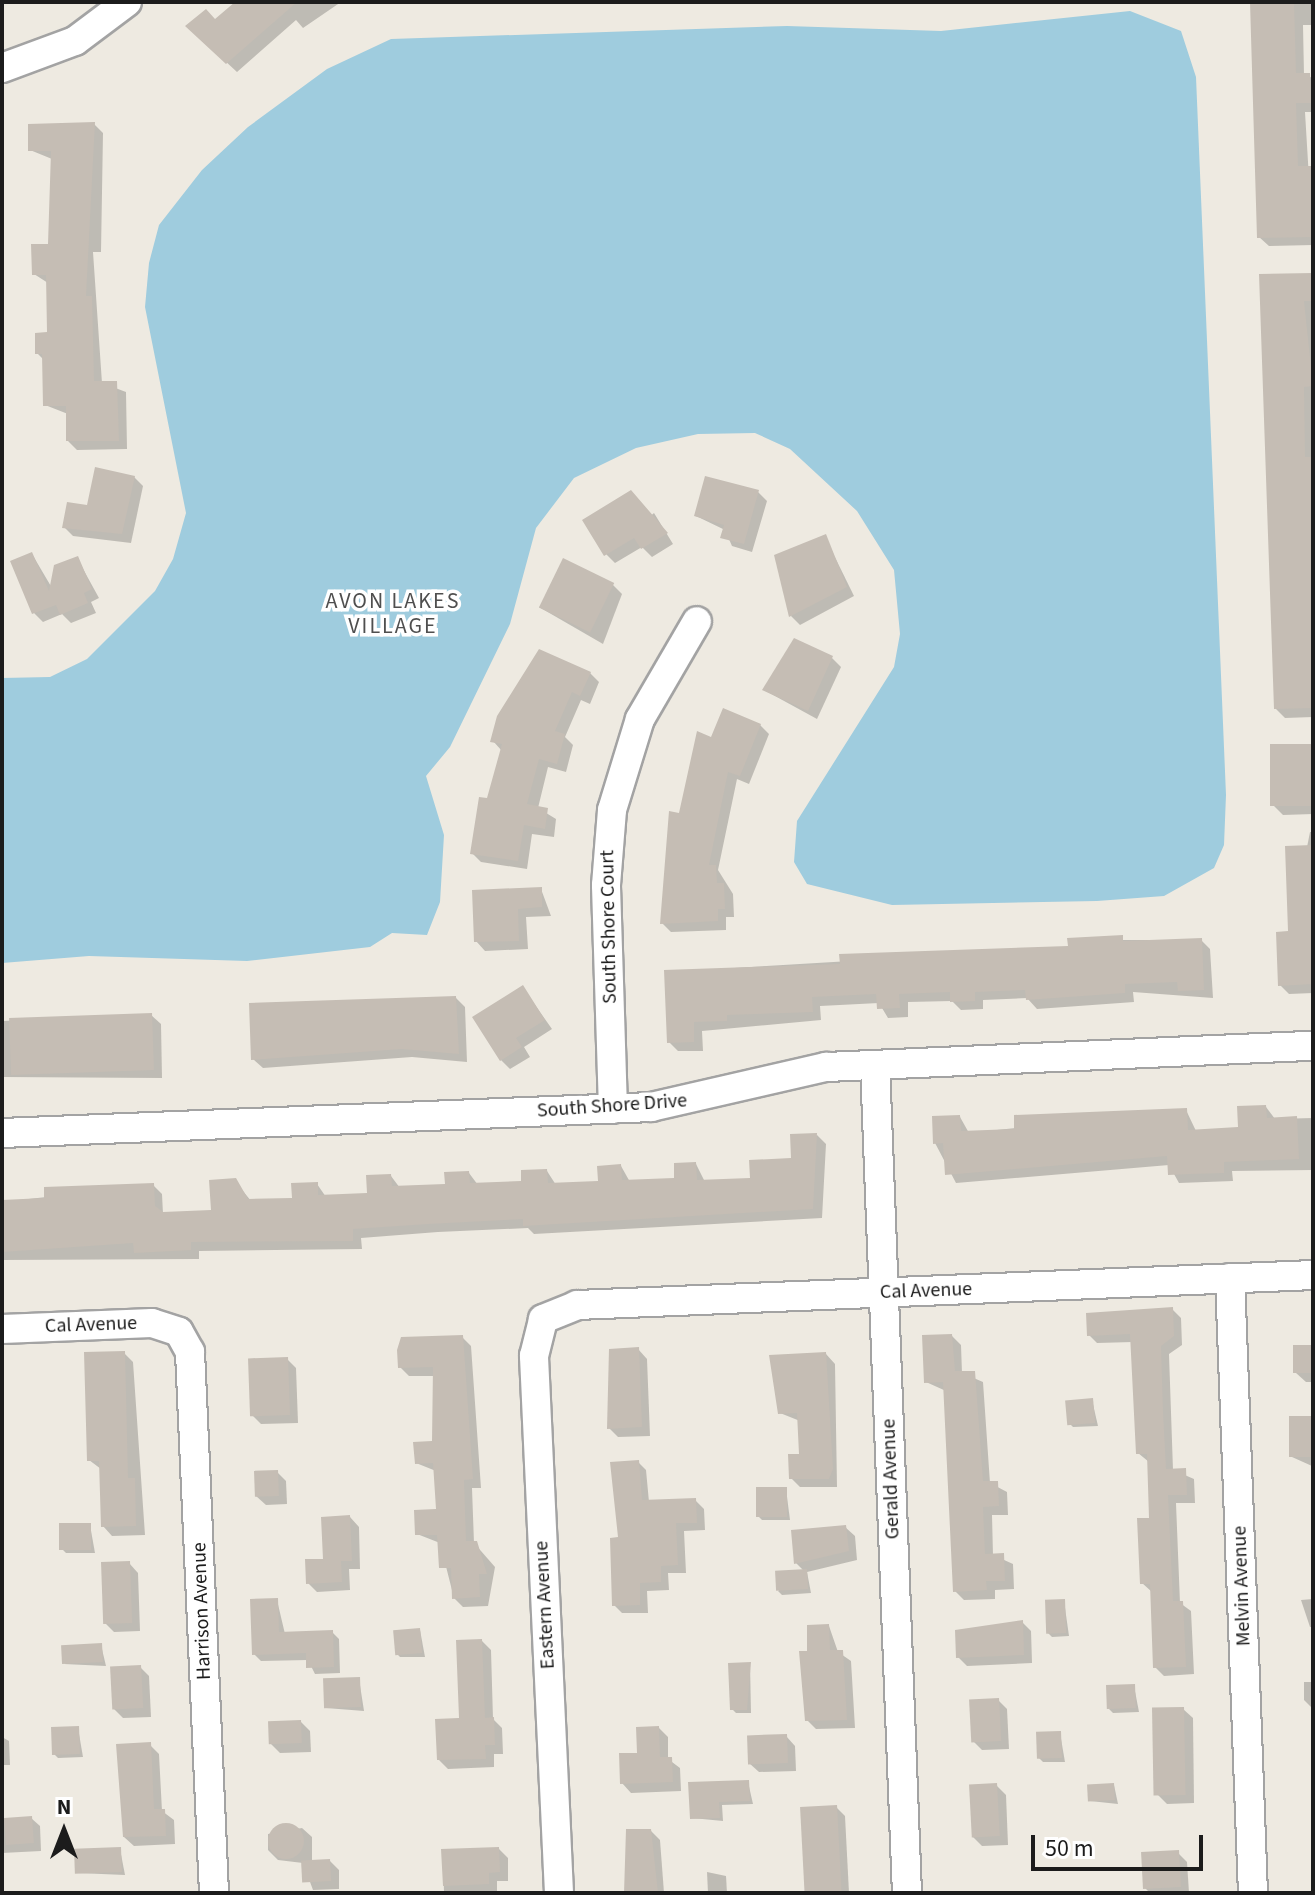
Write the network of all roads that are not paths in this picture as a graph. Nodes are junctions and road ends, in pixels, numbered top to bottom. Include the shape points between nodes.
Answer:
1 (127, 2) edge
2 (2, 68) edge
3 (697, 621) dead end
4 (1313, 1046) edge
5 (875, 1065) junction
6 (613, 1109) junction
7 (2, 1133) edge
8 (1313, 1275) edge
9 (1230, 1278) junction
10 (884, 1293) junction
11 (543, 1319) joint
12 (2, 1329) edge
13 (179, 1332) joint
14 (214, 1893) edge
15 (559, 1893) edge
16 (907, 1893) edge
17 (1253, 1893) edge

1 - 2 street via 75,41
3 - 6 street, South Shore Court via 640,719 612,810 606,885
4 - 5 street, South Shore Drive
5 - 6 street, South Shore Drive via 799,1072 682,1103
5 - 10 street, Gerald Avenue
6 - 7 street, South Shore Drive
8 - 9 street, Cal Avenue
9 - 10 street, Cal Avenue
9 - 17 street, Melvin Avenue
10 - 11 street, Cal Avenue via 577,1305
10 - 16 street, Gerald Avenue
11 - 15 street, Eastern Avenue via 534,1356
12 - 13 street, Cal Avenue via 152,1323
13 - 14 street, Harrison Avenue via 192,1364

